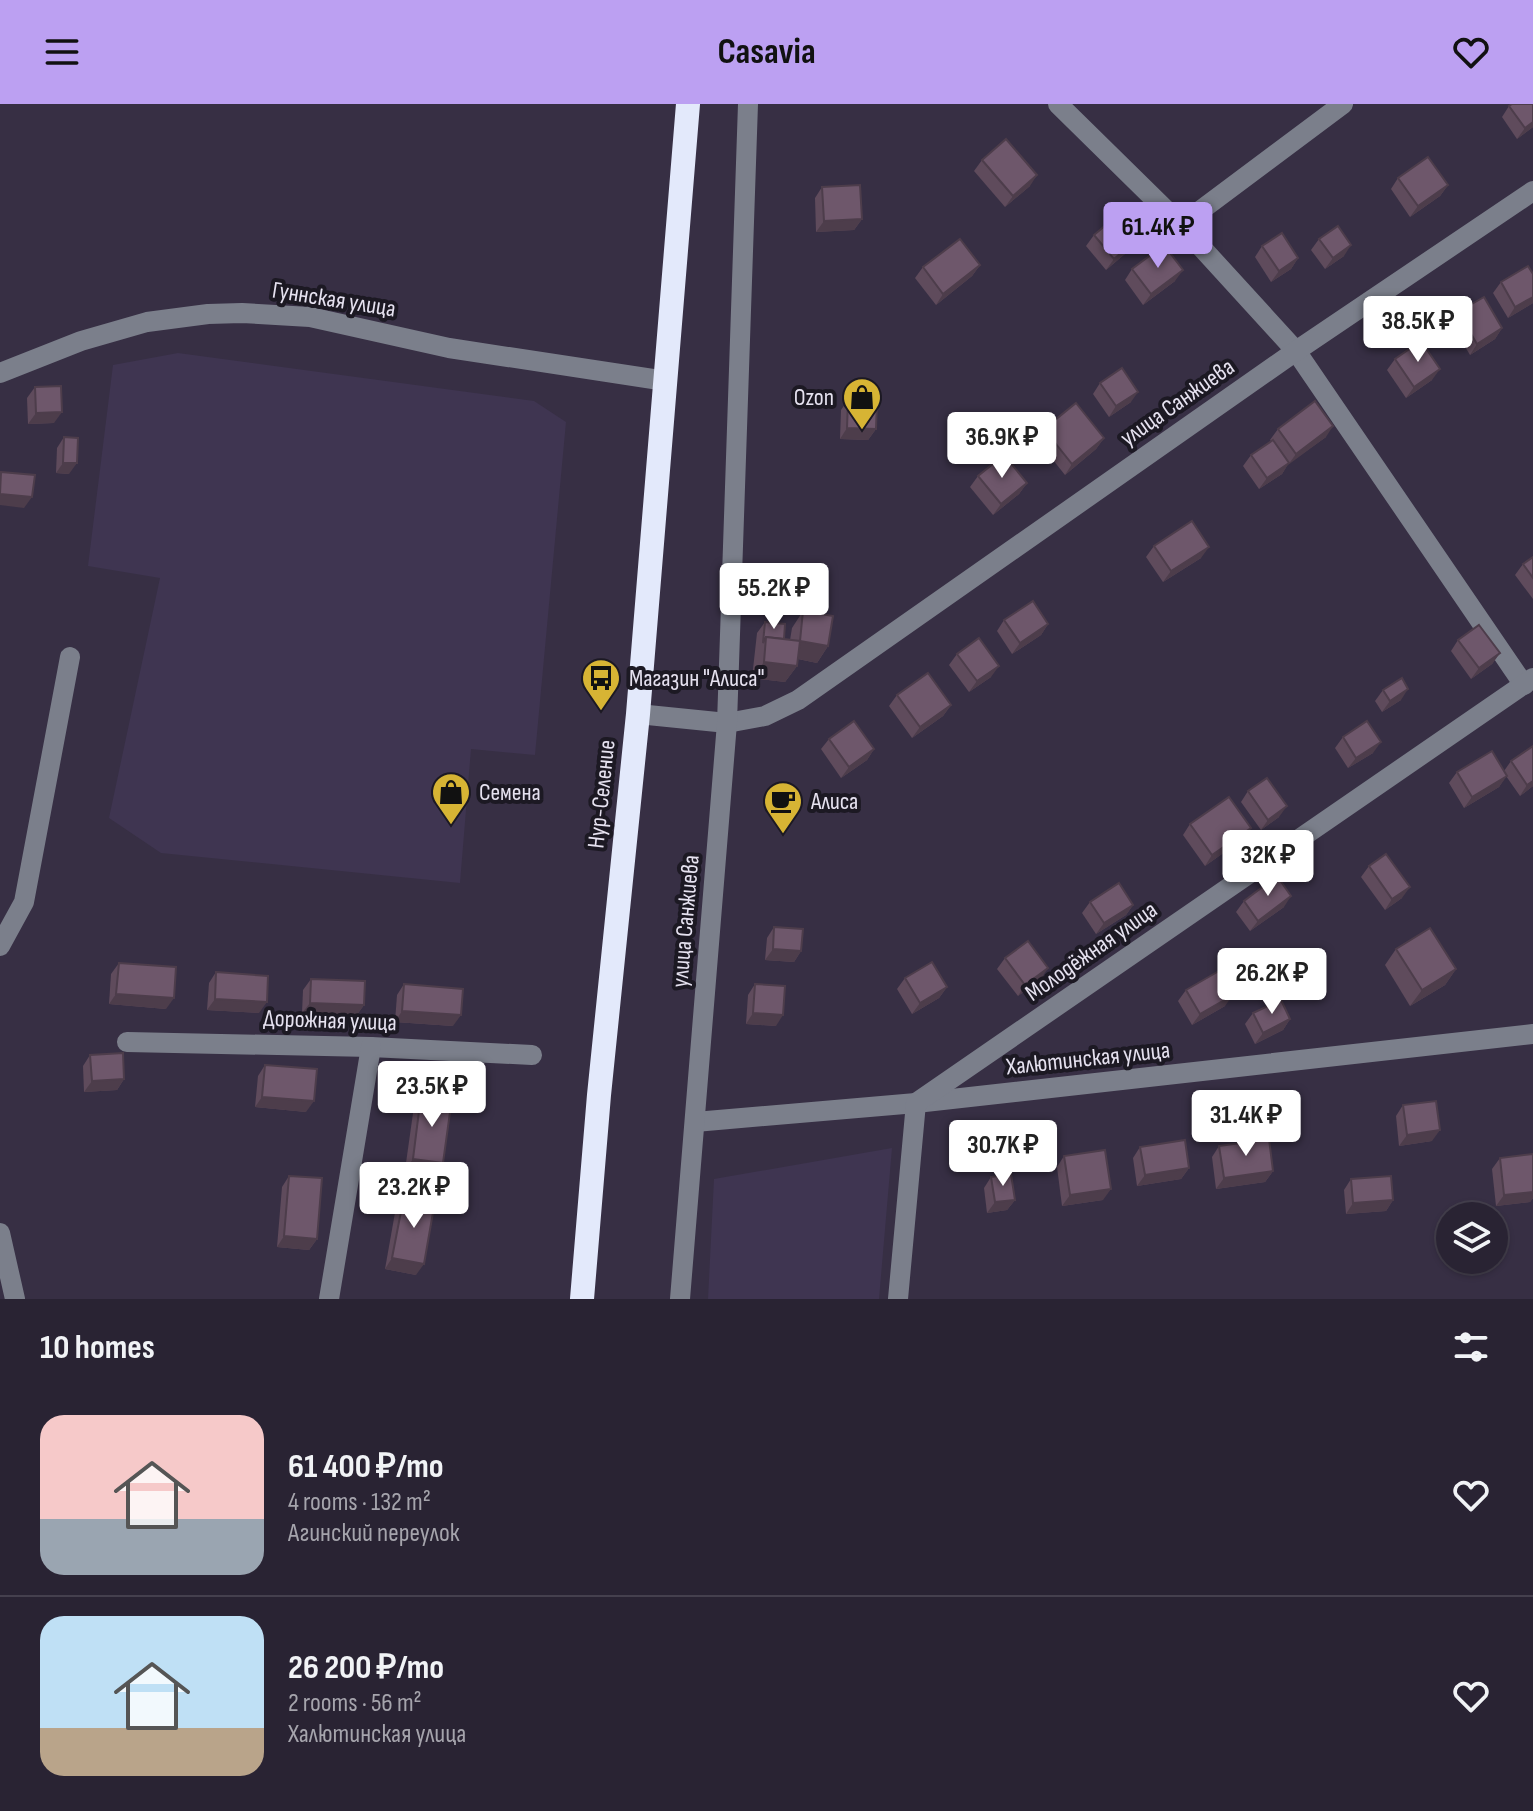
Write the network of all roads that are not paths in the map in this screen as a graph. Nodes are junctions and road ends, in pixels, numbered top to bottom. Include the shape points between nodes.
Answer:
1 (688, 104) edge
2 (748, 104) edge
3 (1343, 104) edge
4 (1069, 108) edge
5 (1533, 191) edge
6 (1181, 225) junction
7 (1296, 351) junction
8 (0, 373) edge
9 (666, 381) junction
10 (70, 657) dead end
11 (1528, 681) edge
12 (638, 714) junction
13 (727, 723) junction
14 (0, 946) edge
15 (1533, 1034) edge
16 (127, 1042) dead end
17 (371, 1047) junction
18 (532, 1055) dead end
19 (916, 1103) junction
20 (695, 1122) junction
21 (0, 1233) edge
22 (15, 1299) edge
23 (329, 1299) edge
24 (582, 1299) edge
25 (680, 1299) edge
26 (898, 1299) edge

1 - 9 highway, Нур-Селение
2 - 13 street, улица Санжиева
3 - 6 street
4 - 6 street
5 - 7 street, улица Санжиева
6 - 7 street
7 - 11 street
7 - 13 street, улица Санжиева via 798,700 765,716
8 - 9 street, Гуннская улица via 147,322 242,313 310,317 449,348
9 - 12 highway, Нур-Селение
10 - 14 street via 24,902
11 - 19 street, Молодёжная улица
12 - 13 street, улица Санжиева
12 - 24 highway, Нур-Селение
13 - 20 street, улица Санжиева
15 - 19 street, Халютинская улица
16 - 17 street, Дорожная улица
17 - 18 street, Дорожная улица
17 - 23 street
19 - 20 street, Халютинская улица
19 - 26 street
20 - 25 street, улица Санжиева
21 - 22 street

